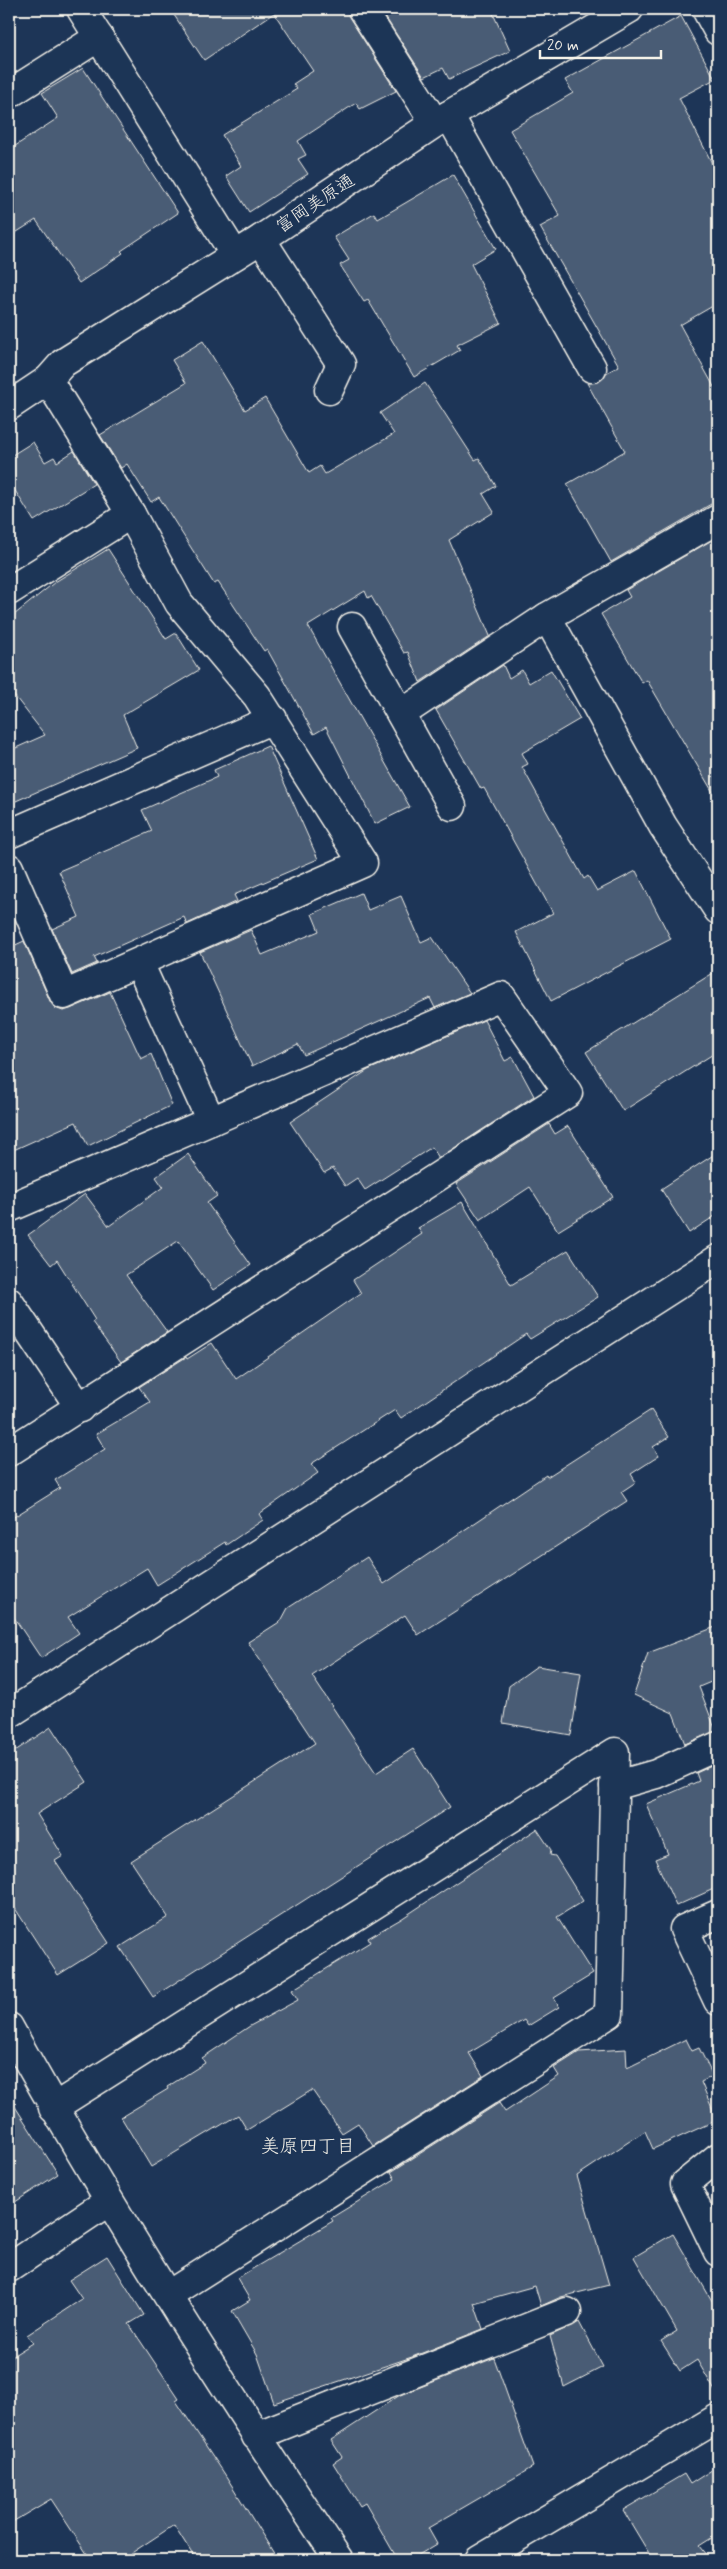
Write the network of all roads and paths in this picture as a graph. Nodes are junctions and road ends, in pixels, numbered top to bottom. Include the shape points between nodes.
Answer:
1 (81, 9) edge
2 (362, 9) edge
3 (627, 9) edge
4 (706, 9) edge
5 (718, 31) edge
6 (99, 36) junction
7 (9, 94) edge
8 (442, 119) junction
9 (260, 240) junction
10 (235, 255) junction
11 (592, 368) dead end
12 (48, 380) junction
13 (329, 390) dead end
14 (9, 406) edge
15 (131, 514) junction
16 (718, 519) edge
17 (9, 591) edge
18 (547, 617) junction
19 (352, 627) dead end
20 (401, 714) junction
21 (273, 719) junction
22 (452, 806) dead end
23 (9, 834) edge
24 (9, 868) edge
25 (718, 910) edge
26 (139, 963) junction
27 (211, 1121) junction
28 (9, 1208) edge
29 (718, 1259) edge
30 (9, 1302) edge
31 (80, 1408) junction
32 (9, 1452) edge
33 (9, 1714) edge
34 (718, 1746) edge
35 (614, 1786) junction
36 (718, 1914) edge
37 (718, 2001) edge
38 (9, 2027) edge
39 (54, 2108) junction
40 (718, 2157) edge
41 (109, 2201) junction
42 (718, 2252) edge
43 (9, 2268) edge
44 (168, 2295) junction
45 (567, 2312) dead end
46 (718, 2418) edge
47 (256, 2436) junction
48 (339, 2560) edge
49 (479, 2560) edge

1 - 6 street
2 - 8 street
3 - 8 street, 富岡美原通
4 - 5 street
6 - 7 street
6 - 10 street
8 - 9 street, 富岡美原通
8 - 11 street
9 - 10 street, 富岡美原通
9 - 13 street via 341,364
10 - 12 street, 富岡美原通 via 63,363
12 - 14 street, 富岡美原通
12 - 15 street
15 - 17 street
15 - 21 street via 179,603
16 - 18 street
18 - 20 street
18 - 25 street via 663,826
19 - 20 street
20 - 22 street
21 - 23 street
21 - 26 street via 363,863
24 - 26 street via 64,996
26 - 27 street
27 - 28 street
27 - 31 street via 501,996 568,1093
29 - 33 street
30 - 31 street
31 - 32 street
34 - 35 street via 656,1774
35 - 39 street via 615,1752
35 - 44 street via 609,2014
36 - 37 street via 684,1929
38 - 39 street
39 - 41 street
40 - 42 street via 685,2184
41 - 43 street
41 - 44 street
44 - 47 street
45 - 47 street
46 - 49 street
47 - 48 street

